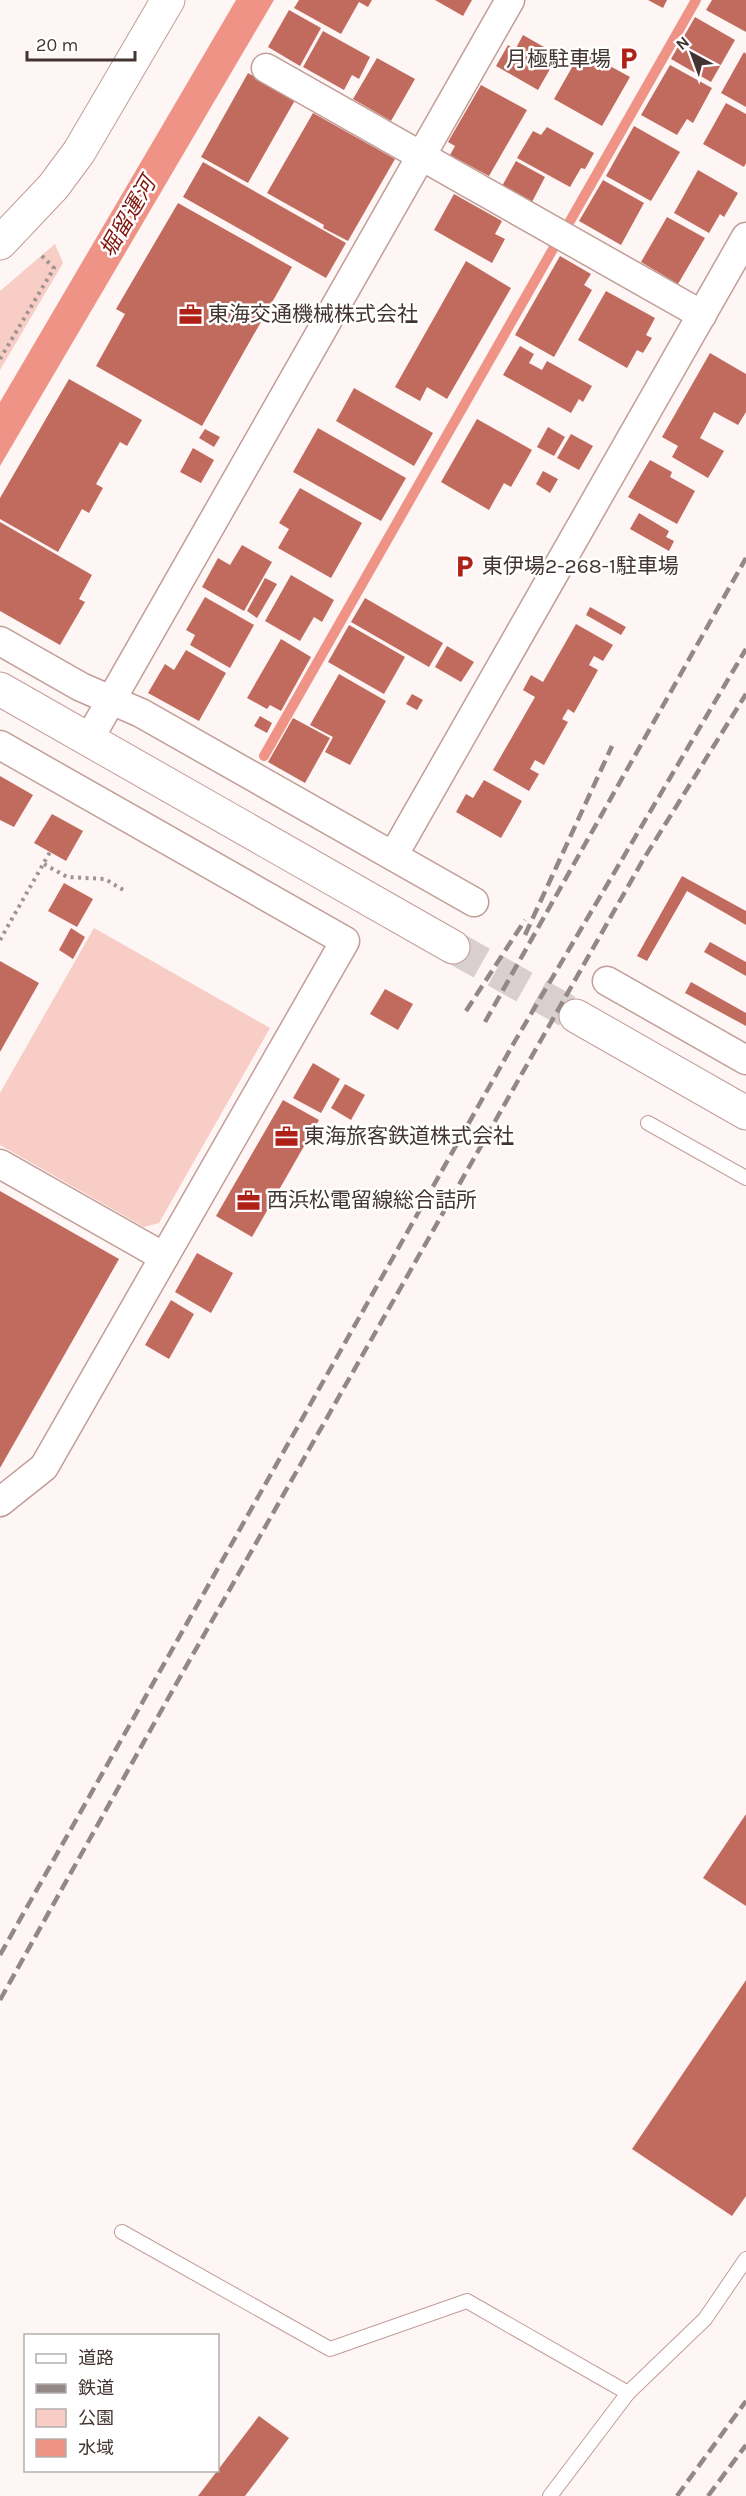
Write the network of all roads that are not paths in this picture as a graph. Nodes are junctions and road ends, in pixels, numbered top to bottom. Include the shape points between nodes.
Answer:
1 (168, 0) edge
2 (510, 0) edge
3 (266, 68) dead end
4 (421, 155) junction
5 (746, 237) edge
6 (0, 243) edge
7 (702, 315) junction
8 (0, 641) edge
9 (0, 689) edge
10 (111, 700) junction
11 (88, 739) junction
12 (0, 745) edge
13 (393, 856) junction
14 (474, 902) dead end
15 (453, 947) tunnel mouth
16 (607, 981) dead end
17 (576, 1016) tunnel mouth
18 (746, 1060) edge
19 (746, 1113) edge
20 (648, 1123) dead end
21 (0, 1164) edge
22 (746, 1178) edge
23 (164, 1257) junction
24 (0, 1502) edge
25 (122, 2232) dead end
26 (746, 2259) edge
27 (627, 2393) junction
28 (550, 2496) edge

1 - 6 street via 79,152 53,187
2 - 4 street
3 - 4 street
4 - 7 street
4 - 10 street
5 - 7 street
7 - 13 street
8 - 10 street
9 - 11 street
10 - 11 street
10 - 13 street via 141,713
11 - 15 street
12 - 23 street via 345,941
13 - 14 street
16 - 18 street
17 - 19 street
20 - 22 lane
21 - 23 street
23 - 24 street via 44,1467
25 - 27 lane via 330,2349 467,2301
26 - 27 lane via 705,2319
27 - 28 lane

